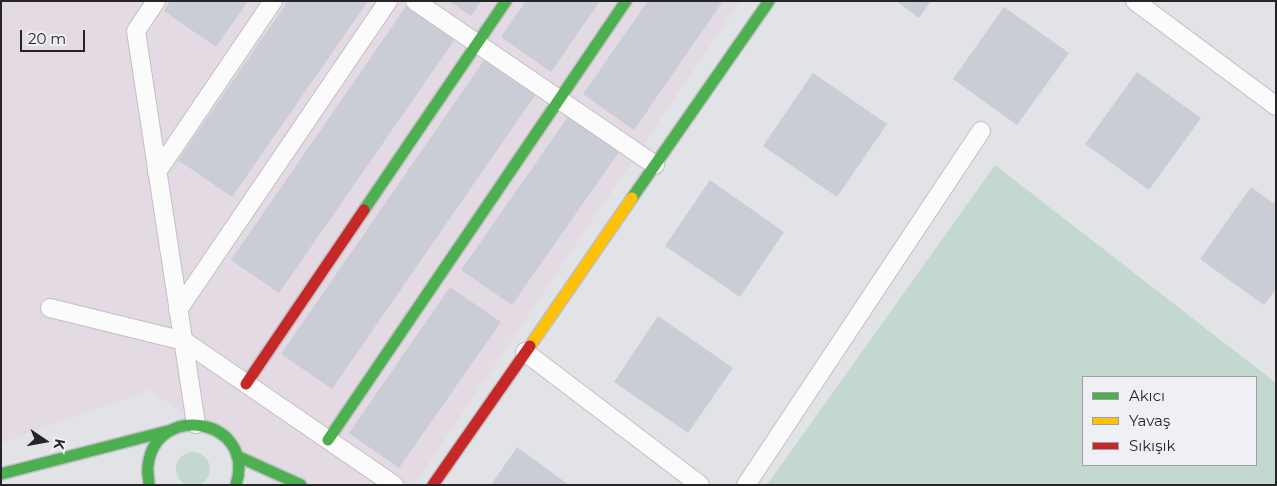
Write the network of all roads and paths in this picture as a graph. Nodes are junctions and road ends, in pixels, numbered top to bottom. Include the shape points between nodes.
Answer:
1 (156, 1) edge
2 (273, 1) edge
3 (388, 1) edge
4 (415, 1) edge
5 (506, 1) edge
6 (626, 1) edge
7 (769, 1) edge
8 (1136, 1) edge
9 (477, 44) junction
10 (559, 100) junction
11 (1276, 106) edge
12 (981, 131) dead end
13 (655, 165) junction
14 (157, 172) junction
15 (50, 308) dead end
16 (178, 310) junction
17 (184, 342) junction
18 (525, 352) junction
19 (246, 384) junction
20 (196, 424) junction
21 (168, 430) junction
22 (328, 440) junction
23 (237, 456) junction
24 (1, 474) edge
25 (147, 484) edge
26 (236, 485) edge
27 (301, 485) edge
28 (394, 485) edge
29 (433, 485) edge
30 (700, 485) edge
31 (746, 485) edge

1 - 14 street via 136,31
2 - 14 street
3 - 16 street
4 - 9 street
5 - 9 street
6 - 10 street
7 - 13 street
8 - 11 street
9 - 10 street
9 - 19 street
10 - 13 street
10 - 22 street
12 - 31 street
13 - 18 street
14 - 16 street
15 - 17 street
16 - 17 street
17 - 19 street
17 - 20 street
18 - 29 street
18 - 30 street
19 - 22 street
20 - 21 street
20 - 23 street via 224,436
21 - 24 street
21 - 25 street via 152,448
22 - 28 street
23 - 26 street
23 - 27 street

